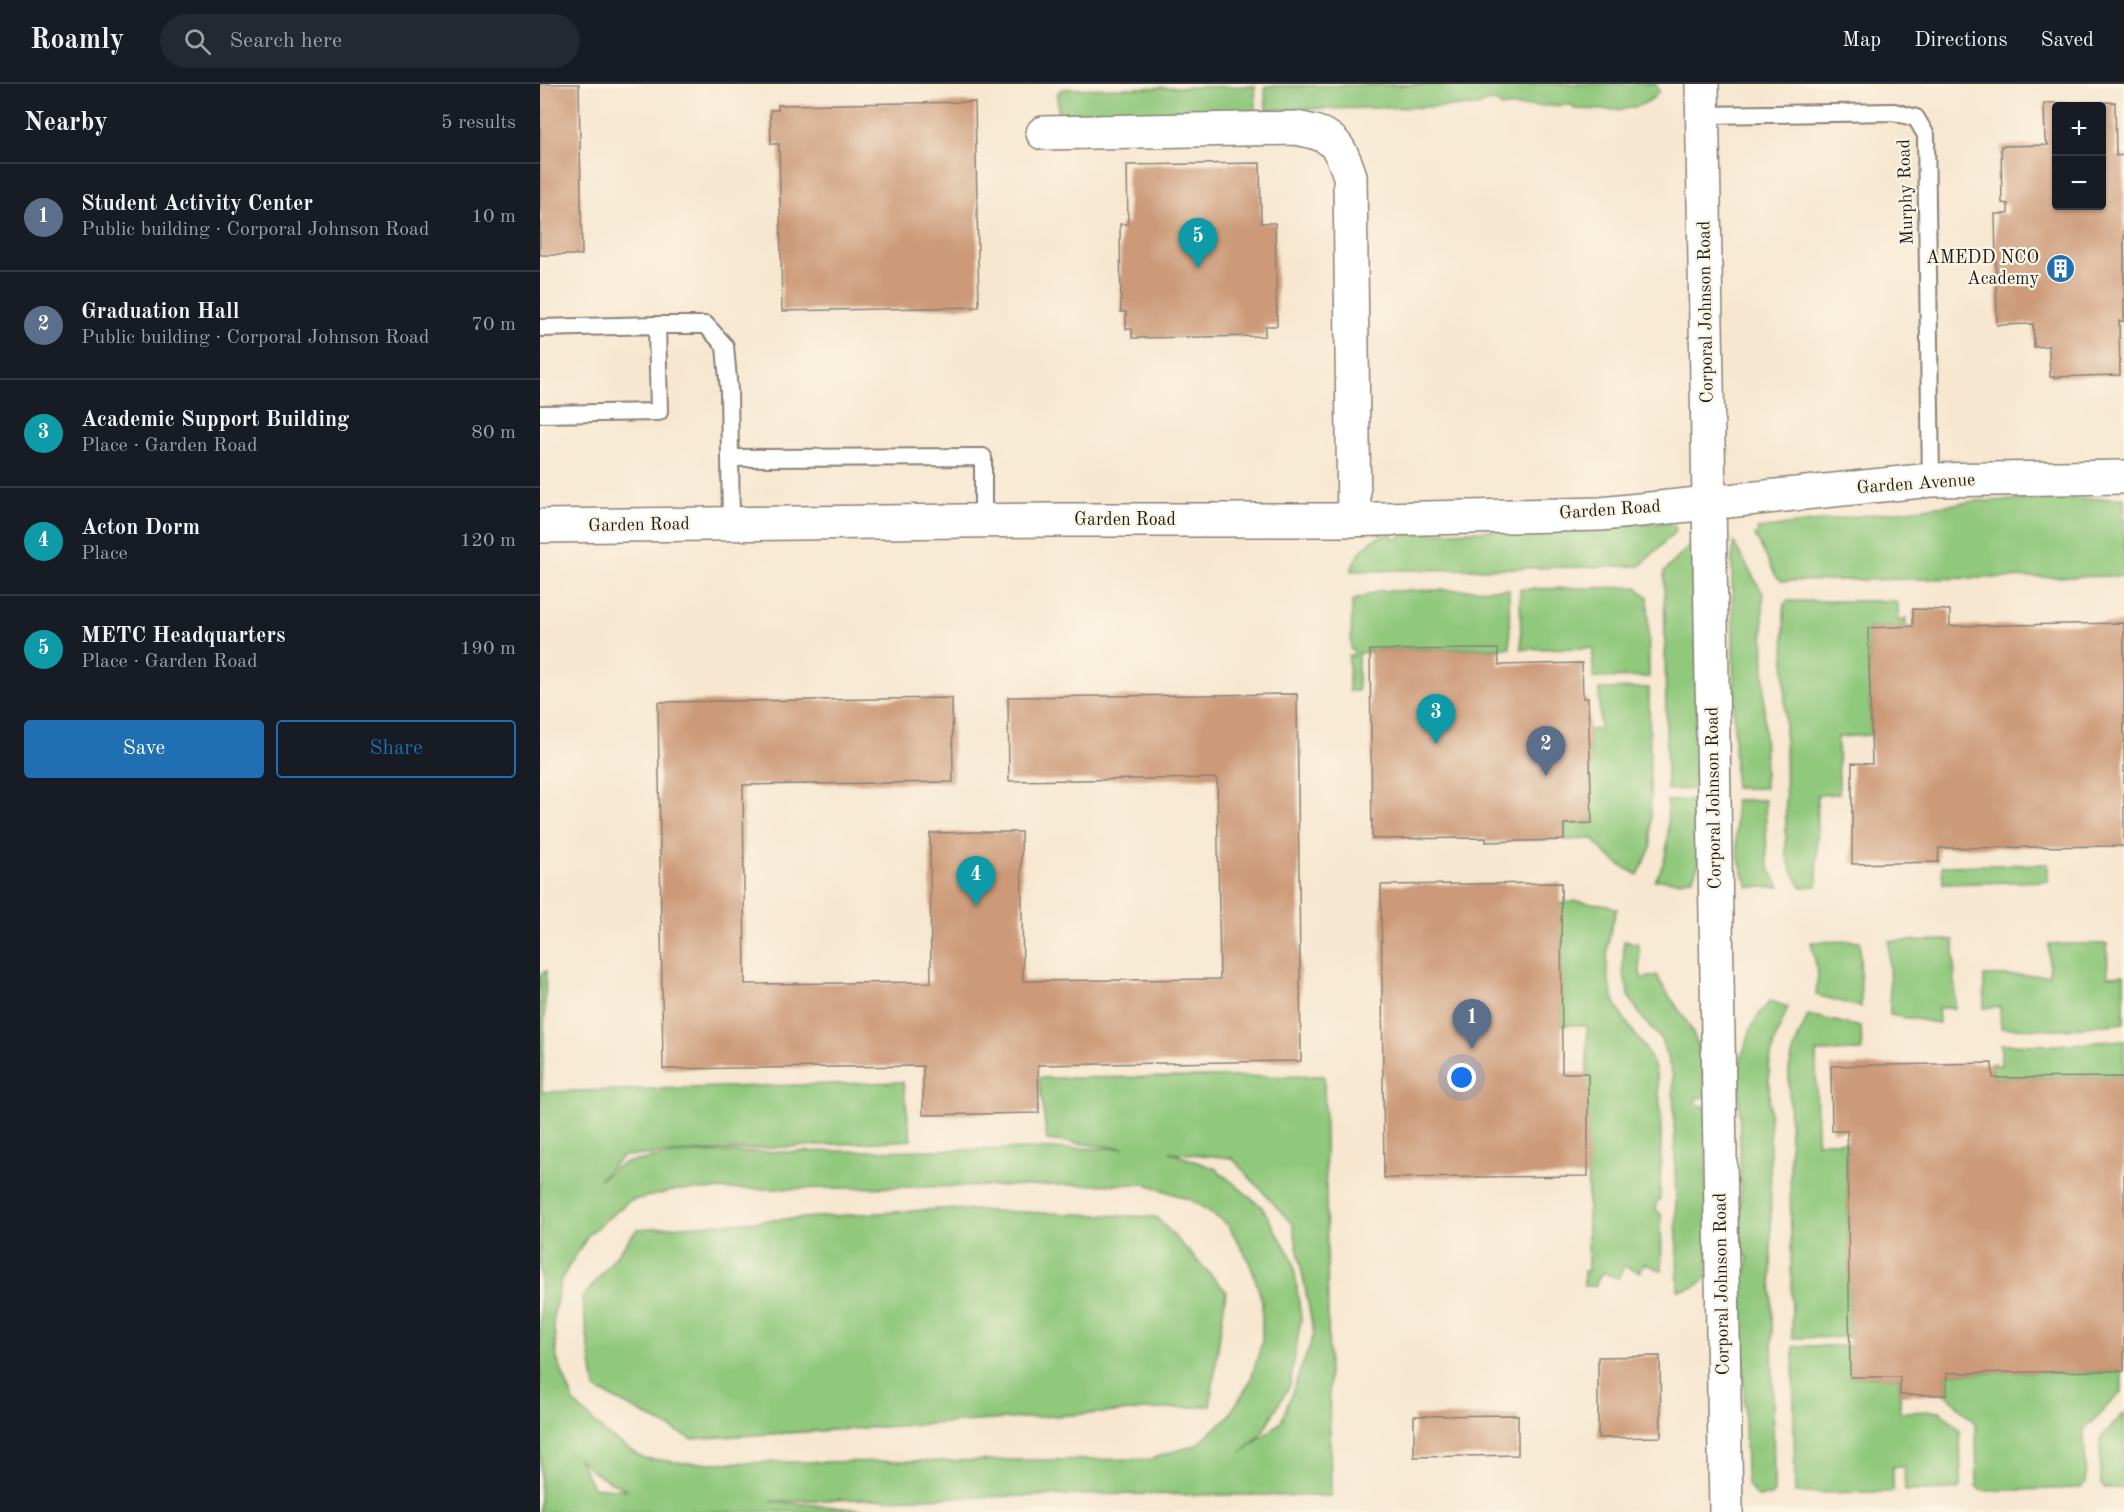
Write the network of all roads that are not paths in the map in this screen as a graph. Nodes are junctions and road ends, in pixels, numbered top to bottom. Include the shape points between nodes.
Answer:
1 (1702, 99) edge
2 (1043, 133) dead end
3 (657, 325) junction
4 (540, 327) edge
5 (540, 414) edge
6 (730, 458) junction
7 (2124, 477) edge
8 (1931, 480) junction
9 (1709, 501) junction
10 (1354, 519) junction
11 (983, 520) junction
12 (731, 524) junction
13 (540, 526) edge
14 (1726, 1512) edge

1 - 8 lane, Murphy Road via 1894,112 1916,118 1926,135
1 - 9 street, Corporal Johnson Road
2 - 10 street via 1295,128 1318,132 1333,140 1350,176
3 - 4 lane
3 - 5 lane via 659,412
3 - 6 lane via 706,326 724,346
6 - 11 lane via 982,457
6 - 12 lane
7 - 8 street, Garden Avenue
8 - 9 street, Garden Avenue
9 - 10 street, Garden Road via 1601,514
9 - 14 street, Corporal Johnson Road
10 - 11 street, Garden Road
11 - 12 street, Garden Road
12 - 13 street, Garden Road

